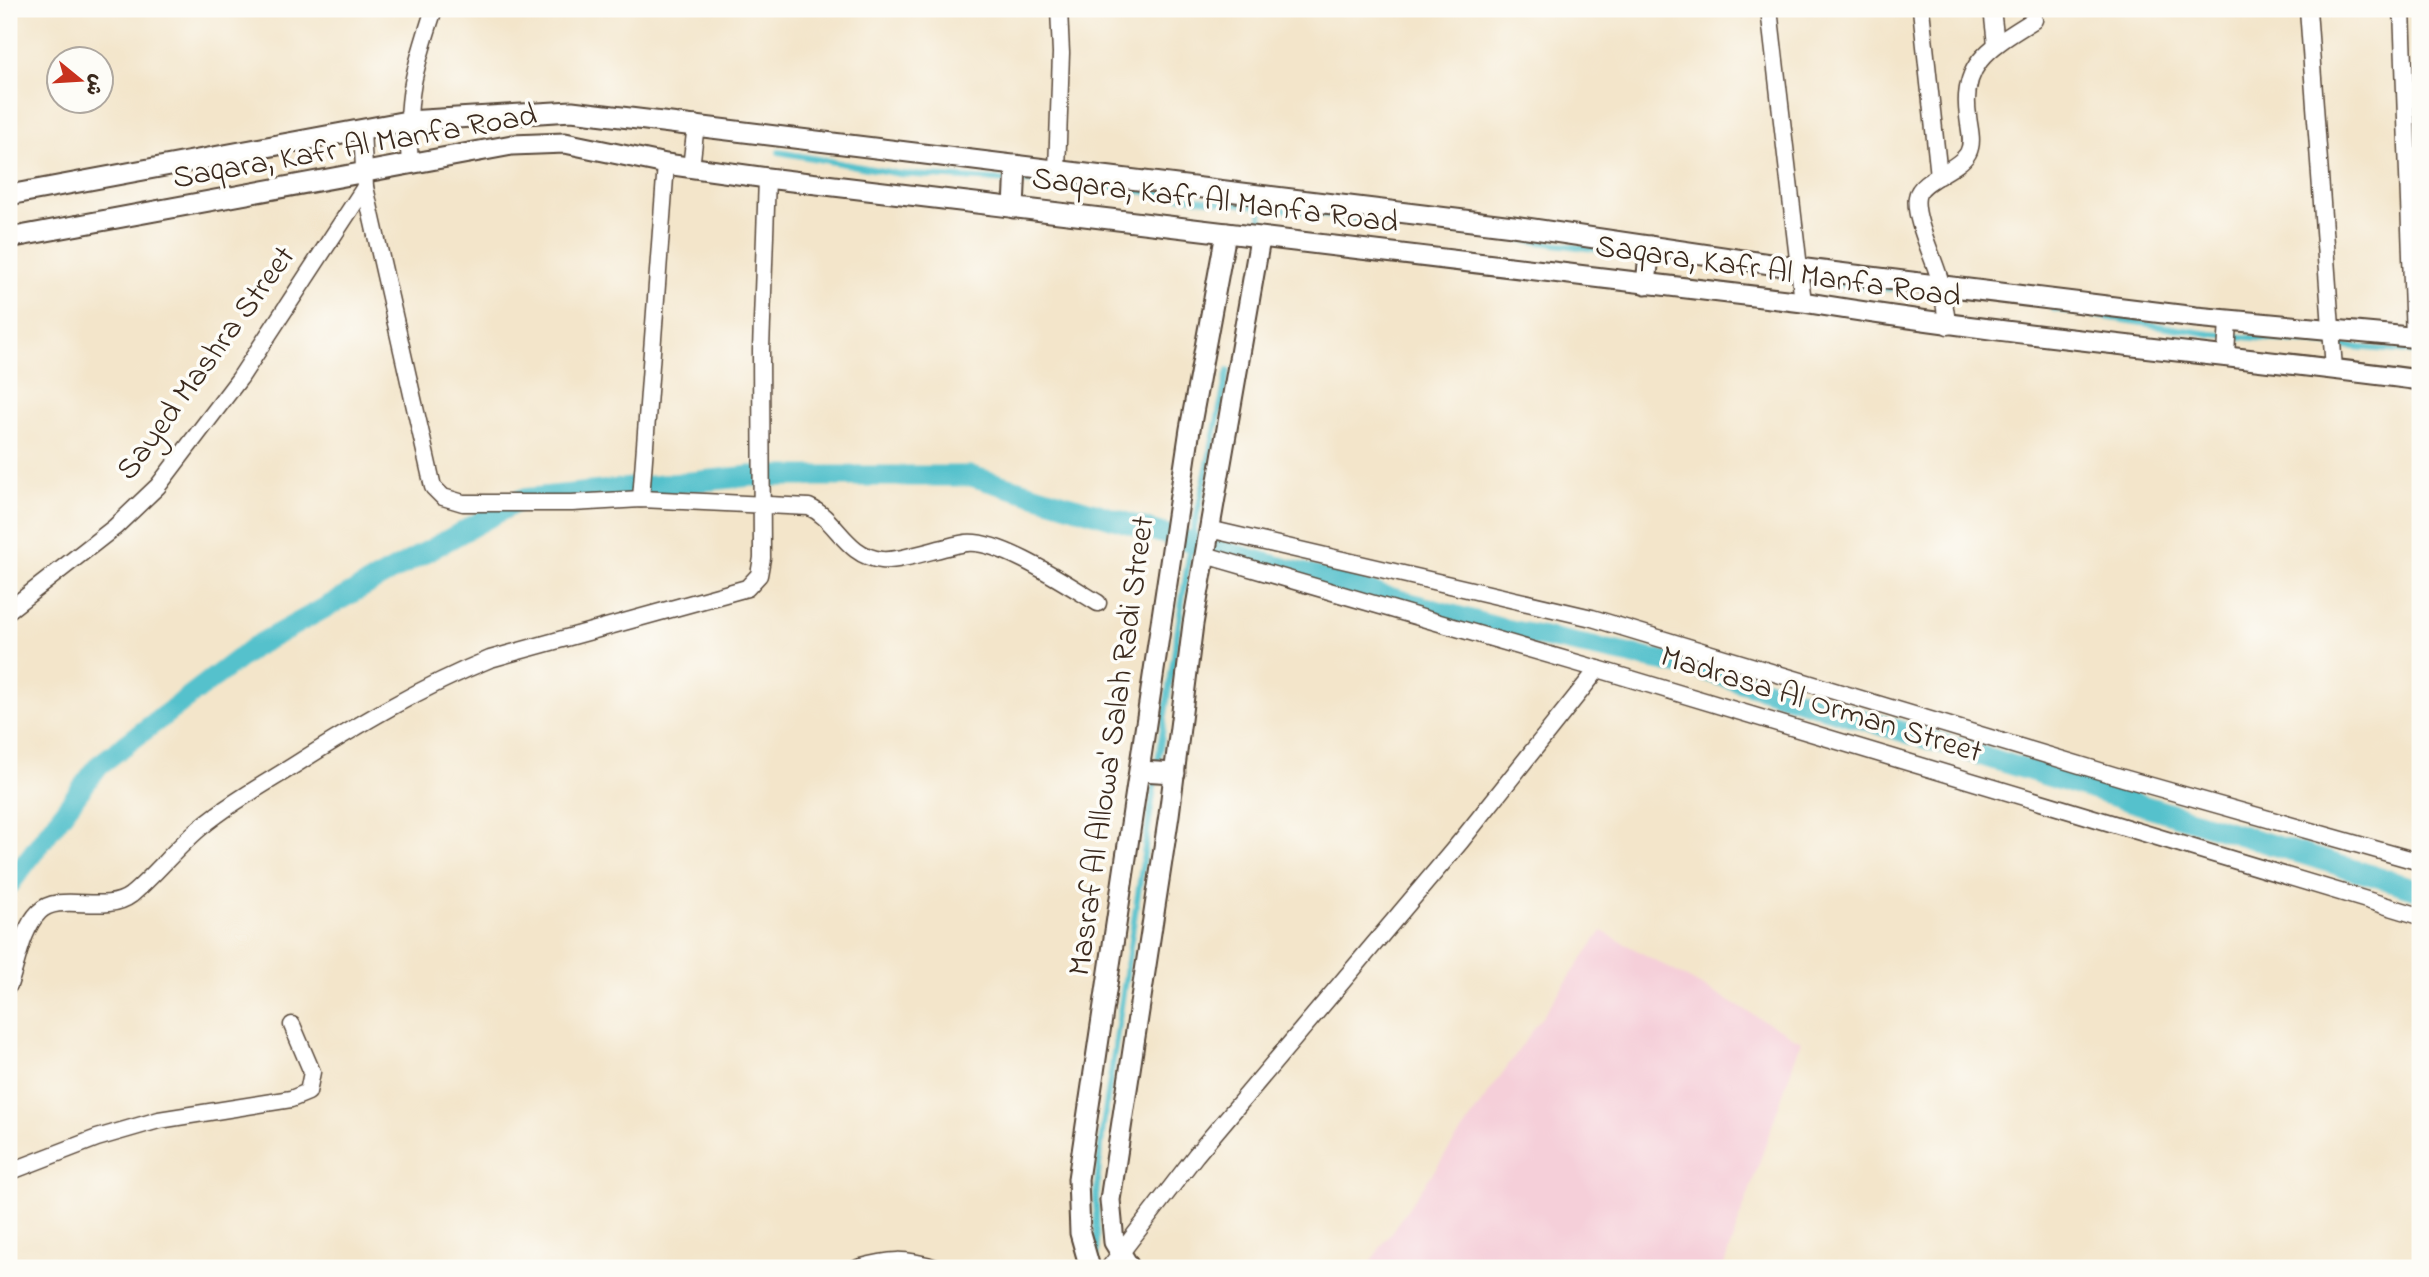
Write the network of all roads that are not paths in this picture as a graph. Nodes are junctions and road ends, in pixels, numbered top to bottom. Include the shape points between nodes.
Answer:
1 (434, 9) edge
2 (1059, 9) edge
3 (1769, 9) edge
4 (1921, 9) edge
5 (1992, 9) edge
6 (2308, 9) edge
7 (2402, 9) edge
8 (2034, 20) dead end
9 (1996, 44) junction
10 (407, 121) junction
11 (696, 129) junction
12 (362, 130) junction
13 (692, 163) junction
14 (410, 164) junction
15 (666, 164) junction
16 (1016, 171) junction
17 (1057, 171) junction
18 (1939, 177) junction
19 (767, 178) junction
20 (365, 181) junction
21 (9, 195) edge
22 (1015, 203) junction
23 (1226, 233) junction
24 (9, 238) edge
25 (1260, 239) junction
26 (1648, 264) junction
27 (1798, 268) junction
28 (1942, 290) junction
29 (1803, 302) junction
30 (1947, 321) junction
31 (2227, 338) junction
32 (2417, 338) edge
33 (2334, 349) junction
34 (2420, 380) edge
35 (641, 499) junction
36 (761, 504) junction
37 (1176, 521) junction
38 (1209, 529) junction
39 (1205, 555) junction
40 (1098, 603) dead end
41 (9, 610) edge
42 (1161, 621) junction
43 (1193, 624) junction
44 (1598, 669) junction
45 (1140, 771) junction
46 (1175, 773) junction
47 (2420, 862) edge
48 (2420, 916) edge
49 (9, 985) edge
50 (292, 1025) dead end
51 (9, 1172) edge
52 (1120, 1264) edge
53 (858, 1268) edge
54 (936, 1268) edge
55 (1090, 1268) edge

1 - 10 street via 411,85
2 - 17 street
3 - 27 street
4 - 18 street
5 - 9 street
6 - 33 street
7 - 32 street
8 - 9 street
9 - 18 street via 1967,80 1969,151
10 - 11 street, Saqara, Kafr Al Manfa Road via 572,111
10 - 12 street, Saqara, Kafr Al Manfa Road
10 - 14 street
11 - 13 street
11 - 16 street, Saqara, Kafr Al Manfa Road
12 - 20 street
12 - 21 street, Saqara, Kafr Al Manfa Road
13 - 15 street, Saqara, Kafr Al Manfa Road
13 - 19 street, Saqara, Kafr Al Manfa Road
14 - 15 street, Saqara, Kafr Al Manfa Road via 512,145 565,143
14 - 20 street, Saqara, Kafr Al Manfa Road
15 - 35 street
16 - 17 street, Saqara, Kafr Al Manfa Road
16 - 22 street
17 - 26 street, Saqara, Kafr Al Manfa Road via 1513,226
18 - 28 street via 1922,187 1916,200
19 - 22 street, Saqara, Kafr Al Manfa Road
19 - 36 street
20 - 24 street, Saqara, Kafr Al Manfa Road
20 - 35 street via 433,487 443,497 463,503
20 - 41 street, Sayed Mashra Street via 240,378 158,486 108,533
22 - 23 street, Saqara, Kafr Al Manfa Road
23 - 25 street, Saqara, Kafr Al Manfa Road
23 - 37 street, Masraf Al Allowa' Salah Radi Street
25 - 26 street, Saqara, Kafr Al Manfa Road
25 - 38 street, Masraf Al Allowa' Salah Radi Street
26 - 27 street, Saqara, Kafr Al Manfa Road
26 - 29 street, Saqara, Kafr Al Manfa Road
27 - 28 street, Saqara, Kafr Al Manfa Road
27 - 29 street
28 - 30 street
28 - 31 street, Saqara, Kafr Al Manfa Road
29 - 30 street, Saqara, Kafr Al Manfa Road
30 - 31 street, Saqara, Kafr Al Manfa Road
31 - 33 street, Saqara, Kafr Al Manfa Road
31 - 33 street, Saqara, Kafr Al Manfa Road
32 - 33 street, Saqara, Kafr Al Manfa Road
33 - 34 street, Saqara, Kafr Al Manfa Road
35 - 36 street
36 - 40 street via 819,511 844,541 883,560 971,542 1027,561
36 - 49 street via 762,558 758,575 747,588 512,652 451,675 338,737 232,804 128,897 99,905 54,903 40,910 30,924
37 - 38 street
37 - 42 street, Masraf Al Allowa' Salah Radi Street
38 - 39 street, Masraf Al Allowa' Salah Radi Street
38 - 47 street, Madrasa Al Orman Street via 1592,618
39 - 43 street, Masraf Al Allowa' Salah Radi Street
39 - 44 street, Madrasa Al Orman Street
42 - 43 street
42 - 45 street, Masraf Al Allowa' Salah Radi Street
43 - 46 street, Masraf Al Allowa' Salah Radi Street
44 - 48 street, Madrasa Al Orman Street
44 - 52 street via 1452,852 1196,1155
45 - 46 street
45 - 55 street, Masraf Al Allowa' Salah Radi Street via 1078,1179 1080,1233
46 - 52 street, Masraf Al Allowa' Salah Radi Street via 1110,1200
50 - 51 street via 312,1072 308,1092 291,1099 159,1120
53 - 54 street via 908,1259

